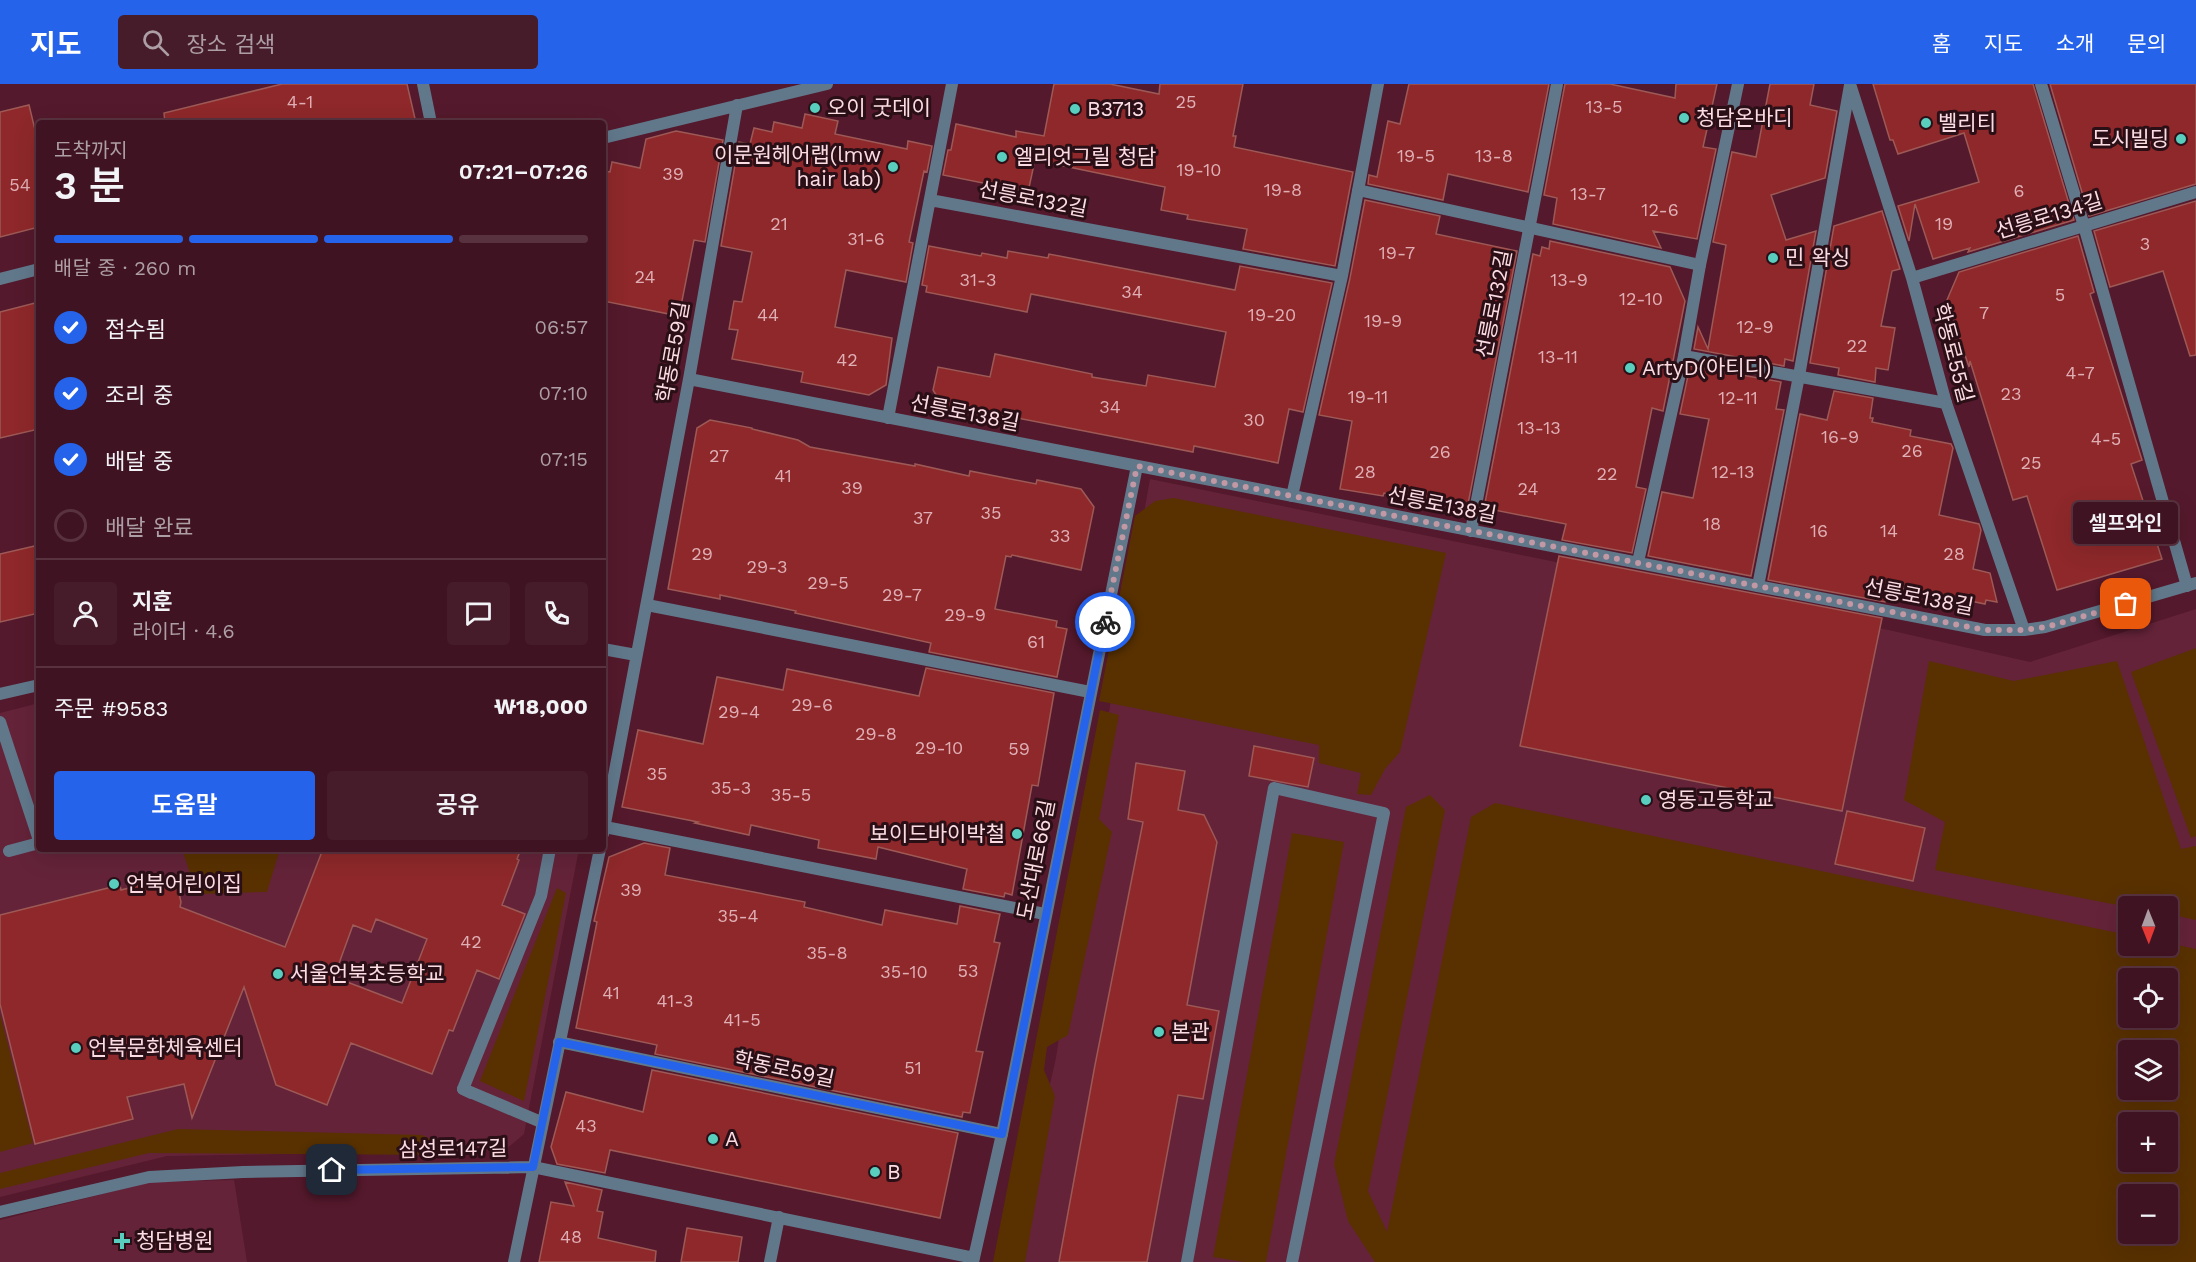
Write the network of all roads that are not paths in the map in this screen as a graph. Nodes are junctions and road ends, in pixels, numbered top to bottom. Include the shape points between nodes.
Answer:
1 (423, 84) edge
2 (827, 84) edge
3 (952, 84) edge
4 (1378, 84) edge
5 (1557, 84) edge
6 (1738, 84) edge
7 (2041, 84) edge
8 (1850, 85) edge
9 (737, 105) junction
10 (430, 120) edge
11 (606, 137) edge
12 (1358, 190) junction
13 (2196, 192) edge
14 (930, 200) junction
15 (2084, 226) junction
16 (1528, 227) junction
17 (1700, 265) junction
18 (36, 270) edge
19 (1342, 276) junction
20 (1912, 278) junction
21 (0, 279) edge
22 (1684, 356) junction
23 (1799, 376) junction
24 (688, 379) junction
25 (1946, 402) junction
26 (888, 418) junction
27 (1137, 466) junction
28 (1292, 496) junction
29 (1471, 531) junction
30 (1638, 562) junction
31 (2191, 585) edge
32 (1758, 586) junction
33 (647, 605) junction
34 (2024, 630) junction
35 (606, 650) edge
36 (636, 655) junction
37 (36, 686) edge
38 (1090, 692) junction
39 (0, 694) edge
40 (0, 716) edge
41 (0, 723) edge
42 (606, 819) edge
43 (606, 830) edge
44 (36, 832) edge
45 (36, 833) edge
46 (36, 843) edge
47 (9, 850) dead end
48 (549, 852) edge
49 (599, 852) edge
50 (1045, 914) junction
51 (559, 1042) junction
52 (542, 1122) junction
53 (1002, 1134) junction
54 (533, 1167) junction
55 (0, 1212) edge
56 (779, 1216) junction
57 (973, 1260) edge
58 (514, 1262) edge
59 (770, 1262) edge
60 (1187, 1262) edge
61 (1292, 1262) edge

1 - 10 street
2 - 9 street
3 - 14 street
4 - 12 street
5 - 16 street, 선릉로132길
6 - 17 street
7 - 15 street
8 - 20 street, 학동로55길
8 - 23 street, 학동로55길
9 - 11 street
9 - 24 street, 학동로59길
12 - 16 street
12 - 19 street
13 - 15 street, 선릉로134길
14 - 19 street, 선릉로132길
14 - 26 street
15 - 20 street, 선릉로134길
15 - 31 street, 선릉로138길
16 - 17 street
16 - 29 street, 선릉로132길
17 - 22 street
18 - 21 street
19 - 28 street
20 - 25 street, 학동로55길
22 - 23 street
22 - 30 street
23 - 25 street
23 - 32 street, 학동로55길
24 - 26 street, 선릉로138길
24 - 33 street, 학동로59길
25 - 34 street, 학동로55길
26 - 27 street, 선릉로138길
27 - 28 street, 선릉로138길
27 - 38 street, 도산대로66길
28 - 29 street, 선릉로138길
29 - 30 street, 선릉로138길
30 - 32 street, 선릉로138길
31 - 34 street, 선릉로138길
32 - 34 street, 선릉로138길 via 1985,630
33 - 36 street, 학동로59길
33 - 38 street
35 - 36 street
36 - 42 street, 학동로59길
37 - 39 street
38 - 50 street, 도산대로66길
40 - 44 street
41 - 45 street
43 - 50 street, 학동로59길
46 - 47 street
48 - 52 street via 541,896 463,1089
49 - 51 street
50 - 53 street, 도산대로66길
51 - 52 street
51 - 53 street, 학동로59길
52 - 54 street
53 - 57 street, 도산대로66길
54 - 55 street, 삼성로147길 via 149,1177
54 - 56 street, 삼성로147길
54 - 58 street
56 - 57 street, 삼성로147길
56 - 59 street
60 - 61 street via 1274,788 1384,813

